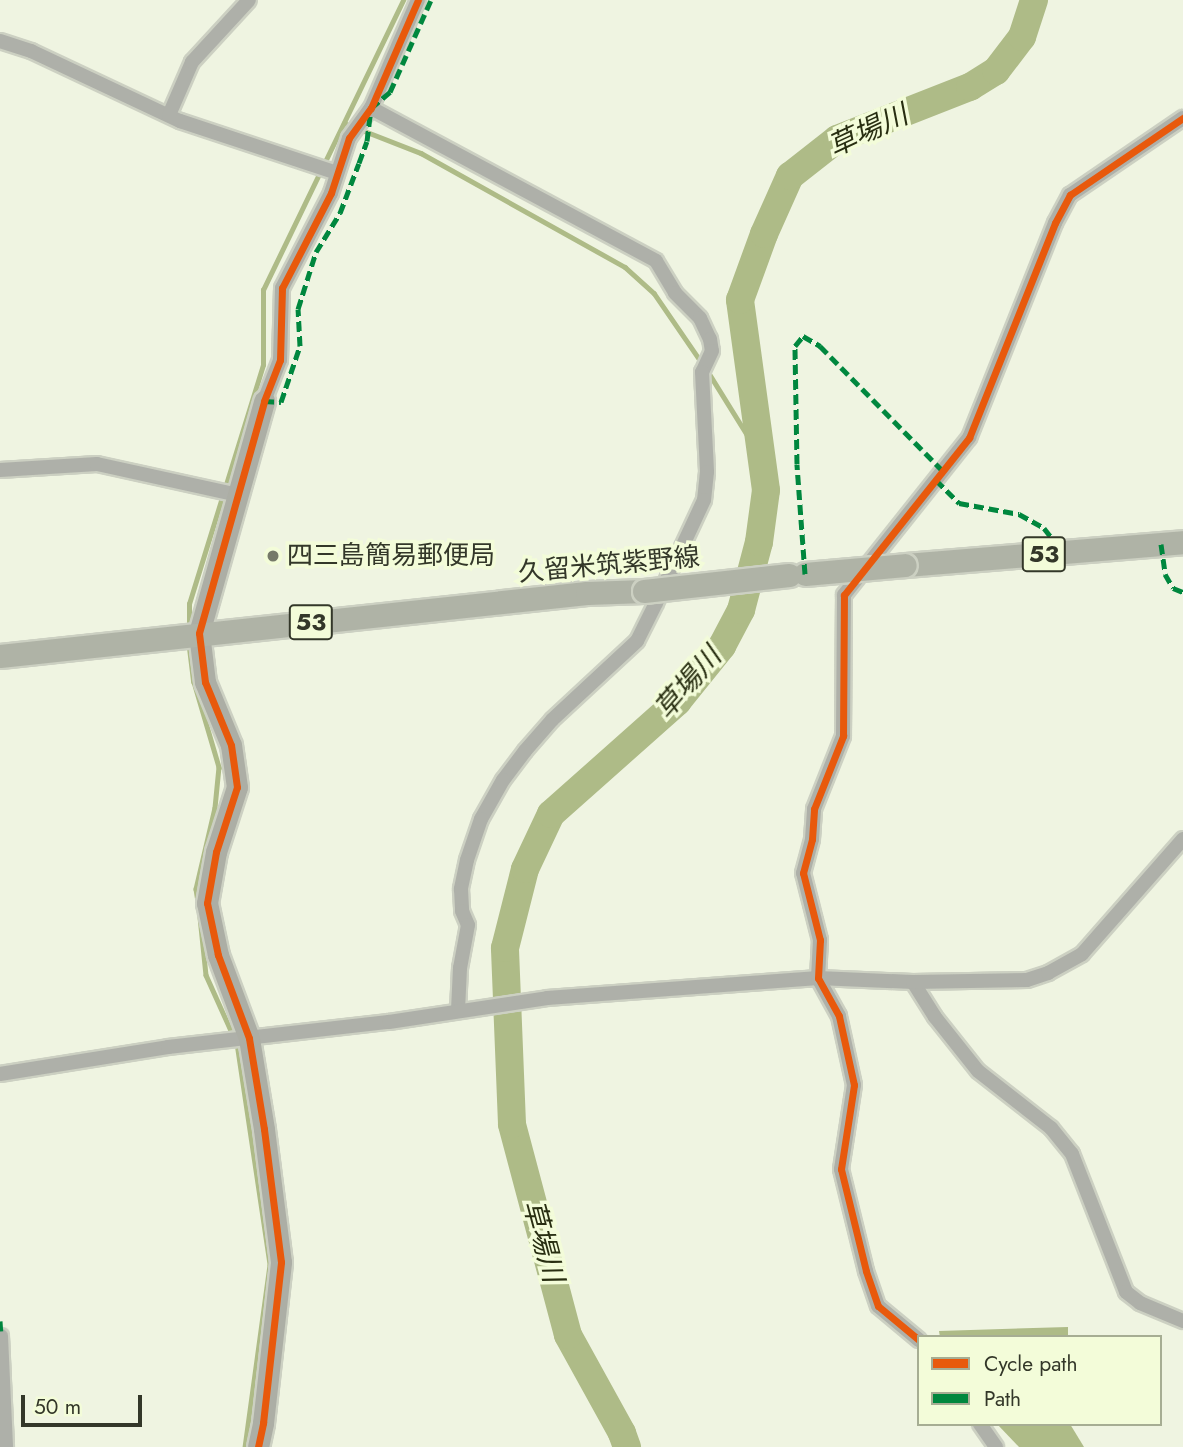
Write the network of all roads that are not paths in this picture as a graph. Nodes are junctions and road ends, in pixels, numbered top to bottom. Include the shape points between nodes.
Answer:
1 (249, 0) edge
2 (418, 0) edge
3 (0, 41) edge
4 (371, 108) junction
5 (169, 115) junction
6 (1183, 118) edge
7 (337, 173) junction
8 (264, 401) joint
9 (0, 470) edge
10 (238, 495) junction
11 (1183, 542) edge
12 (200, 633) junction
13 (0, 656) edge
14 (1183, 839) edge
15 (818, 978) junction
16 (913, 982) junction
17 (462, 1009) junction
18 (249, 1038) junction
19 (0, 1074) edge
20 (1183, 1321) edge
21 (1, 1336) edge
22 (917, 1338) edge
23 (981, 1426) edge
24 (6, 1447) edge
25 (258, 1447) edge
26 (996, 1447) edge

1 - 5 street via 192,62
2 - 4 street
3 - 5 street
4 - 7 street via 349,138
4 - 17 street via 656,261 675,293 700,318 712,351 702,372 704,500 656,603 637,641 552,720 503,780 481,819 461,889 468,925 460,968
5 - 7 street
6 - 15 street via 1070,195 968,438 844,595 843,736 814,808 803,873 820,940
7 - 8 street via 331,194 282,288 280,360
8 - 10 street
9 - 10 street via 97,464
10 - 12 street
11 - 12 main road, 久留米筑紫野線 / 53, bridge via 587,593
12 - 13 main road, 久留米筑紫野線 / 53
12 - 18 street via 205,682 231,745 237,787 216,852 207,903 218,955
14 - 16 street via 1082,954 1048,973 1027,980
15 - 16 street
15 - 17 street
15 - 22 street via 839,1016 854,1085 841,1169 866,1271 878,1306
16 - 20 street via 978,1071 1051,1128 1072,1154 1126,1292
17 - 18 street
18 - 19 street
18 - 25 street via 281,1262
21 - 24 street
23 - 26 street

